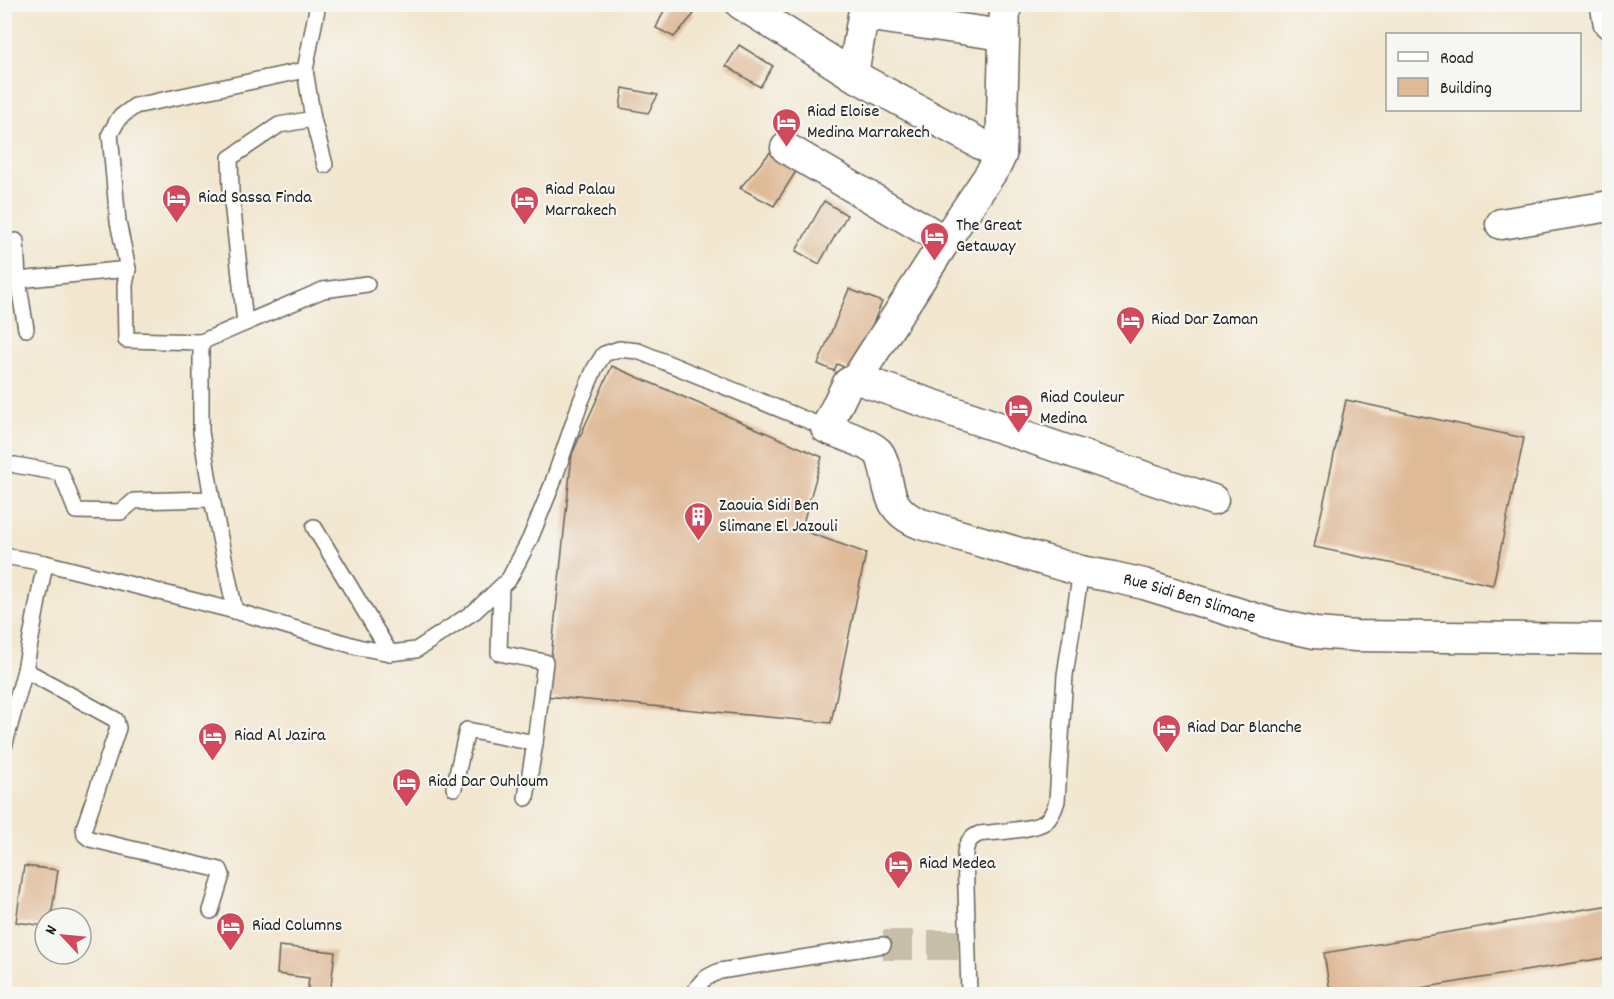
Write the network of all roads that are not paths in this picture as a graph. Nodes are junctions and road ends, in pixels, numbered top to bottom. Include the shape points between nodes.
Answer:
1 (318, 4) edge
2 (741, 4) edge
3 (1005, 4) edge
4 (1607, 4) edge
5 (865, 10) edge
6 (1610, 22) edge
7 (1003, 35) junction
8 (305, 70) junction
9 (853, 75) junction
10 (312, 119) junction
11 (786, 148) dead end
12 (1001, 155) junction
13 (325, 165) dead end
14 (1610, 206) edge
15 (1501, 224) dead end
16 (16, 241) dead end
17 (945, 241) junction
18 (128, 270) junction
19 (18, 280) junction
20 (367, 284) dead end
21 (245, 323) junction
22 (26, 328) dead end
23 (201, 342) junction
24 (857, 378) junction
25 (826, 428) junction
26 (15, 465) dead end
27 (212, 499) junction
28 (1213, 500) dead end
29 (314, 527) dead end
30 (4, 556) edge
31 (45, 563) junction
32 (1081, 571) junction
33 (501, 587) junction
34 (235, 612) junction
35 (1610, 639) edge
36 (390, 653) junction
37 (25, 670) junction
38 (535, 743) junction
39 (4, 747) edge
40 (454, 788) dead end
41 (526, 798) dead end
42 (211, 911) dead end
43 (883, 945) tunnel mouth
44 (694, 994) edge
45 (969, 994) edge

1 - 8 lane
2 - 9 street
3 - 7 street
4 - 6 street
5 - 7 street
5 - 9 street
7 - 12 street
8 - 10 lane
8 - 18 lane via 135,106 119,118 110,134 118,222
9 - 12 street
10 - 13 lane
10 - 21 lane via 279,125 230,158
11 - 17 street
12 - 17 street
14 - 15 street
16 - 19 lane
17 - 24 street
18 - 19 lane
18 - 23 lane via 126,340
19 - 22 lane
20 - 21 lane via 323,290
21 - 23 lane
23 - 27 lane via 201,432
24 - 25 street via 848,383
24 - 28 street
25 - 32 street, Rue Sidi Ben Slimane via 878,452 889,494 895,506 912,521
25 - 33 lane via 638,351 619,349 604,354 581,401 530,539
26 - 27 lane via 61,473 76,511 121,512 134,501
27 - 34 lane
29 - 36 lane
30 - 31 lane
31 - 34 lane
31 - 37 lane
32 - 35 street, Rue Sidi Ben Slimane via 1143,584 1315,633
32 - 45 lane via 1065,675 1057,801 1053,812 1037,826 979,834 967,843
33 - 36 lane via 475,611 416,650
33 - 38 lane via 499,653 545,662
34 - 36 lane
37 - 39 lane
37 - 42 lane via 116,720 118,728 85,834 90,839 220,870 222,875
38 - 40 lane via 468,730
38 - 41 lane
43 - 44 lane via 720,970 707,976

